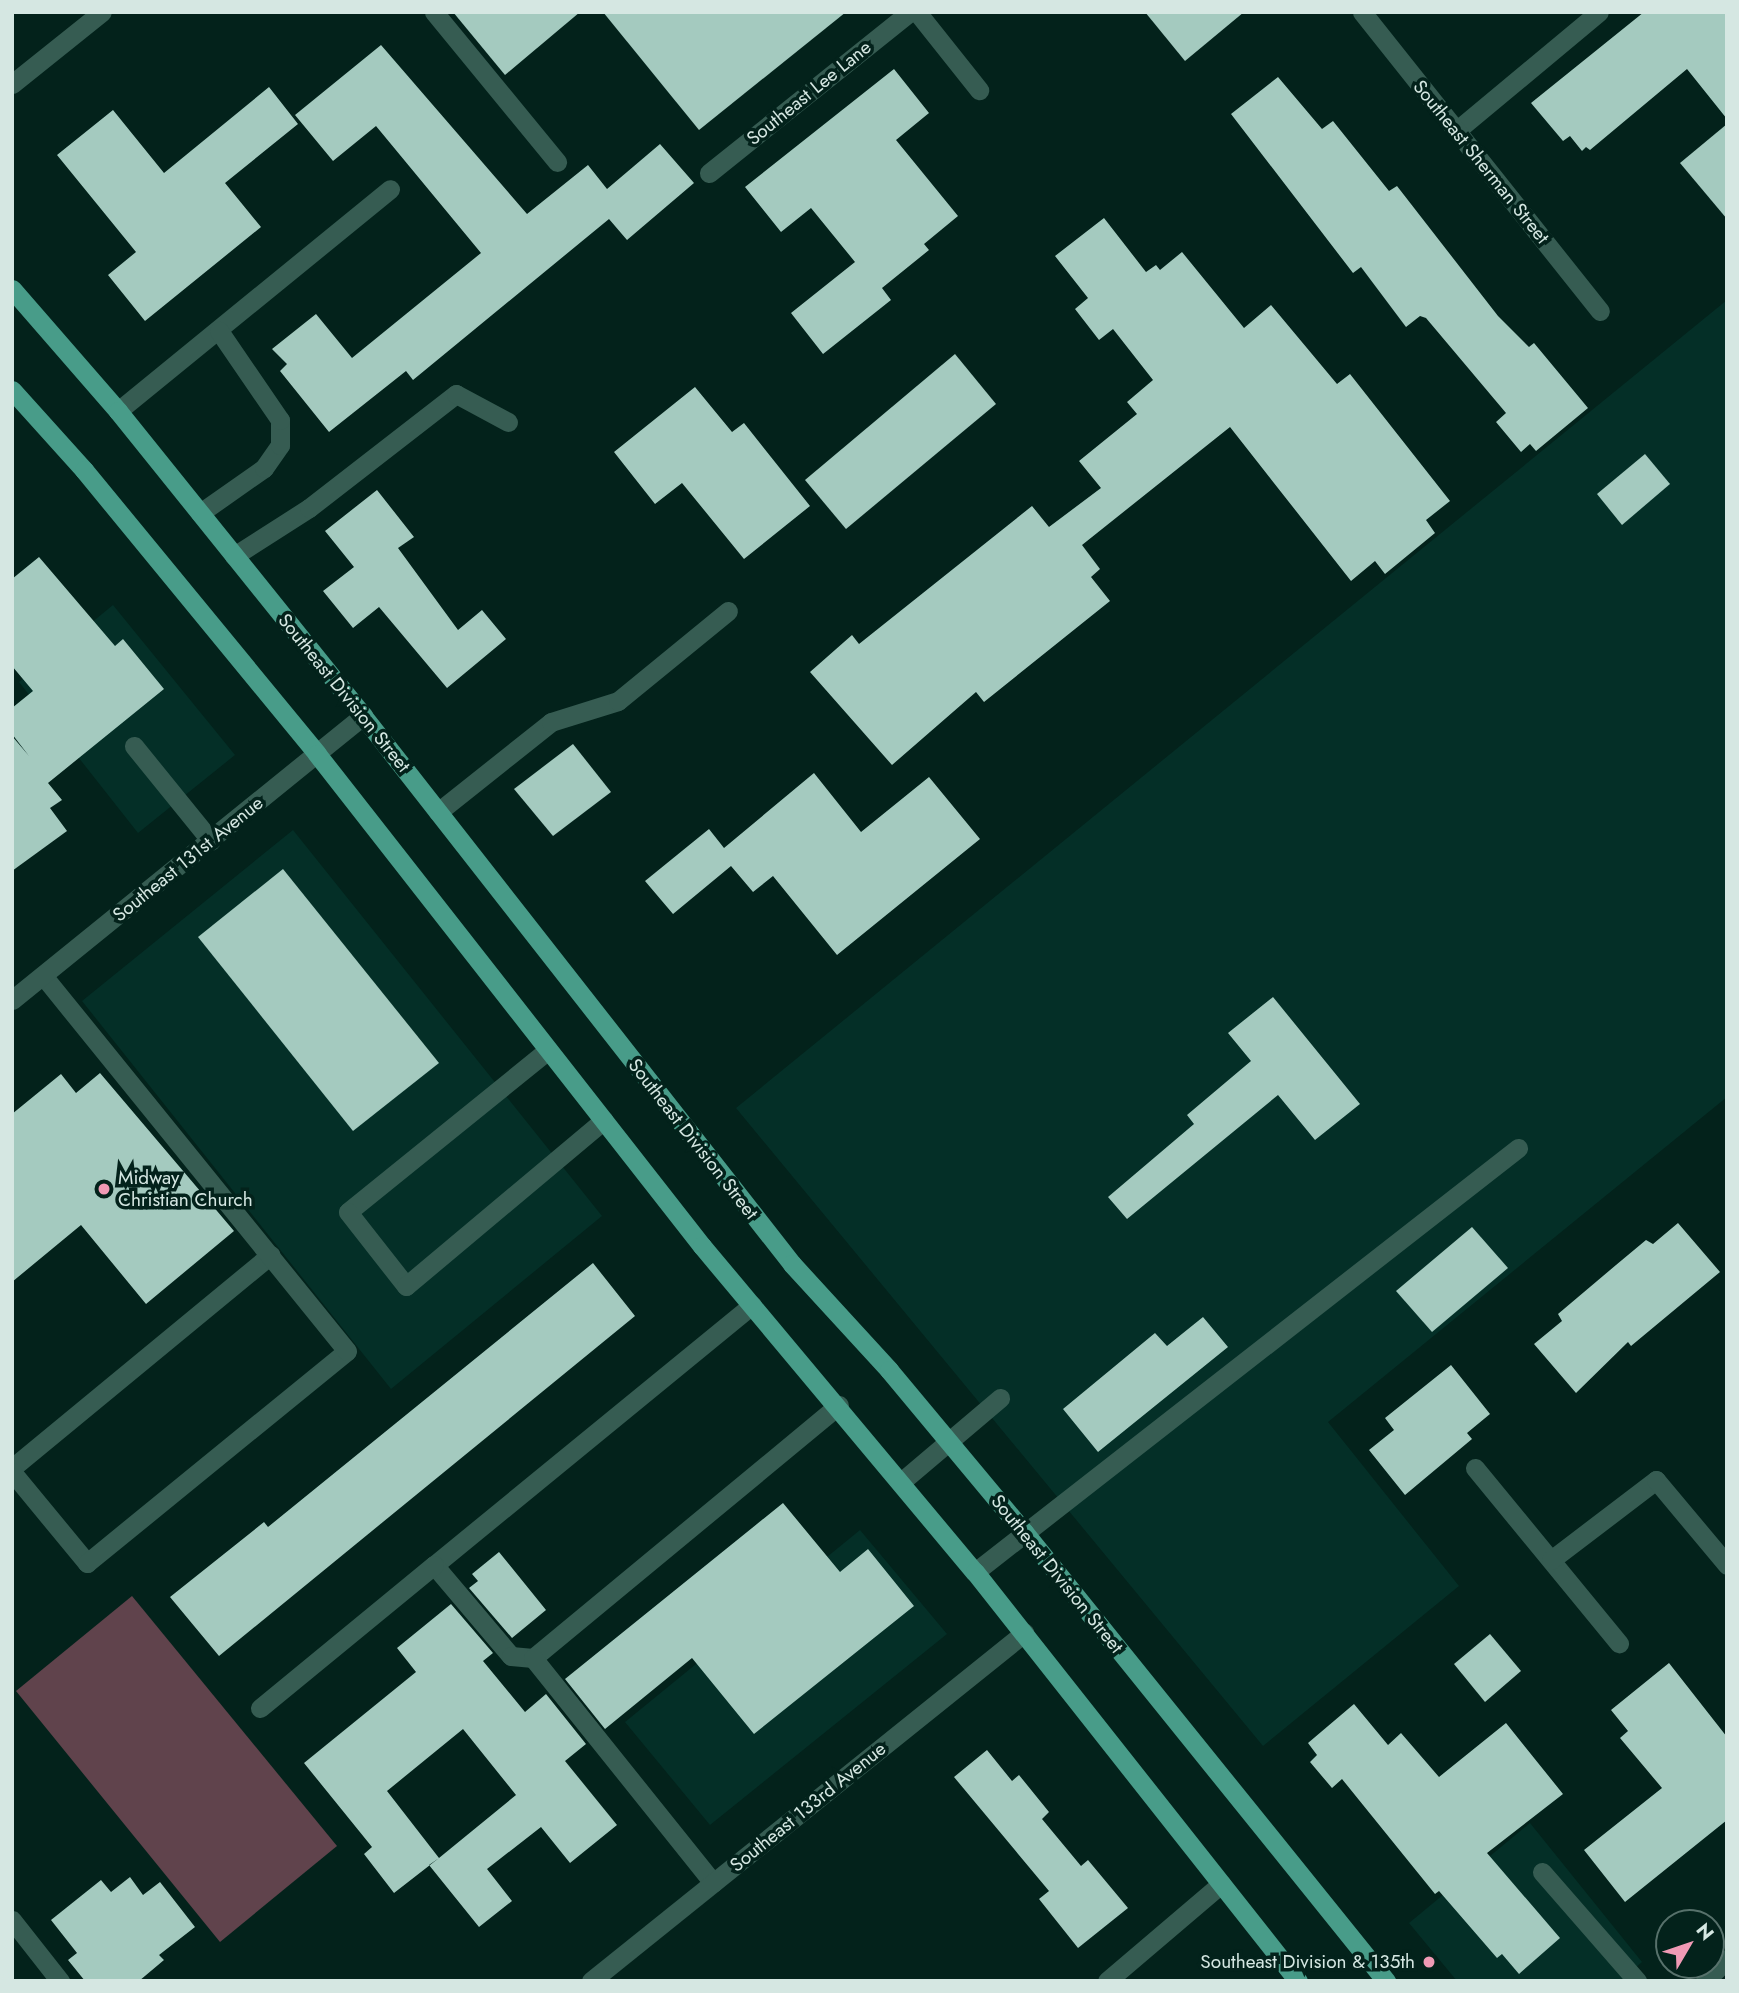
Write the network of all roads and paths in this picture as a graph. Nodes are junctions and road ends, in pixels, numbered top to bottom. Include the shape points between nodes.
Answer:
1 (102, 12) edge
2 (434, 12) edge
3 (910, 12) edge
4 (917, 12) edge
5 (1362, 12) edge
6 (1599, 12) edge
7 (12, 84) edge
8 (979, 90) dead end
9 (1456, 131) junction
10 (557, 162) dead end
11 (709, 173) dead end
12 (390, 189) dead end
13 (12, 289) edge
14 (1601, 311) dead end
15 (219, 331) junction
16 (12, 390) edge
17 (118, 411) junction
18 (509, 422) dead end
19 (200, 513) junction
20 (234, 556) junction
21 (728, 611) dead end
22 (363, 716) junction
23 (135, 746) dead end
24 (317, 754) junction
25 (439, 813) junction
26 (211, 841) junction
27 (43, 976) junction
28 (12, 1000) edge
29 (548, 1050) junction
30 (604, 1120) junction
31 (1518, 1148) dead end
32 (270, 1255) junction
33 (752, 1305) junction
34 (1000, 1398) dead end
35 (839, 1405) junction
36 (947, 1442) junction
37 (1475, 1468) dead end
38 (12, 1470) edge
39 (901, 1482) junction
40 (1024, 1532) junction
41 (1551, 1560) junction
42 (434, 1565) junction
43 (1727, 1565) edge
44 (975, 1572) junction
45 (1024, 1633) junction
46 (1619, 1643) dead end
47 (533, 1658) junction
48 (260, 1708) dead end
49 (1542, 1872) dead end
50 (713, 1883) junction
51 (1221, 1884) junction
52 (12, 1920) edge
53 (1727, 1959) edge
54 (599, 1978) edge
55 (60, 1981) edge
56 (1107, 1981) edge
57 (1298, 1981) edge
58 (1386, 1981) edge
59 (1637, 1981) edge
60 (1705, 1981) edge

1 - 7 street
2 - 10 street
3 - 11 street, Southeast Lee Lane
4 - 8 street
5 - 9 street, Southeast Sherman Street
6 - 9 street
9 - 14 street, Southeast Sherman Street
12 - 15 street
13 - 17 main road, Southeast Division Street
15 - 17 street
15 - 19 street via 280,420 280,445 264,468
16 - 24 main road via 84,470
17 - 19 main road, Southeast Division Street
18 - 20 street via 456,394 309,509
19 - 20 main road, Southeast Division Street
20 - 22 main road, Southeast Division Street
21 - 25 street via 618,701 551,722
22 - 24 street, Southeast 131st Avenue
22 - 25 main road, Southeast Division Street
23 - 26 street
24 - 26 street, Southeast 131st Avenue
24 - 29 main road
25 - 36 main road, Southeast Division Street via 792,1264 889,1370
26 - 27 street, Southeast 131st Avenue
27 - 28 street, Southeast 131st Avenue
27 - 32 street
29 - 30 main road
29 - 30 street via 348,1212 406,1286
30 - 33 main road
31 - 40 street
32 - 38 street
32 - 38 street via 347,1351 87,1563
33 - 35 main road
33 - 42 street
34 - 36 street
35 - 39 main road
35 - 47 street
36 - 39 street
36 - 40 main road, Southeast Division Street
37 - 41 street
39 - 44 main road
40 - 44 street
40 - 58 main road, Southeast Division Street
41 - 43 street via 1656,1480
41 - 46 street
42 - 47 street via 511,1656
42 - 48 street
44 - 45 main road
45 - 50 street, Southeast 133rd Avenue
45 - 51 main road
47 - 50 street
49 - 59 street
50 - 54 street, Southeast 133rd Avenue
51 - 56 street
51 - 57 main road
52 - 55 street
53 - 60 street

